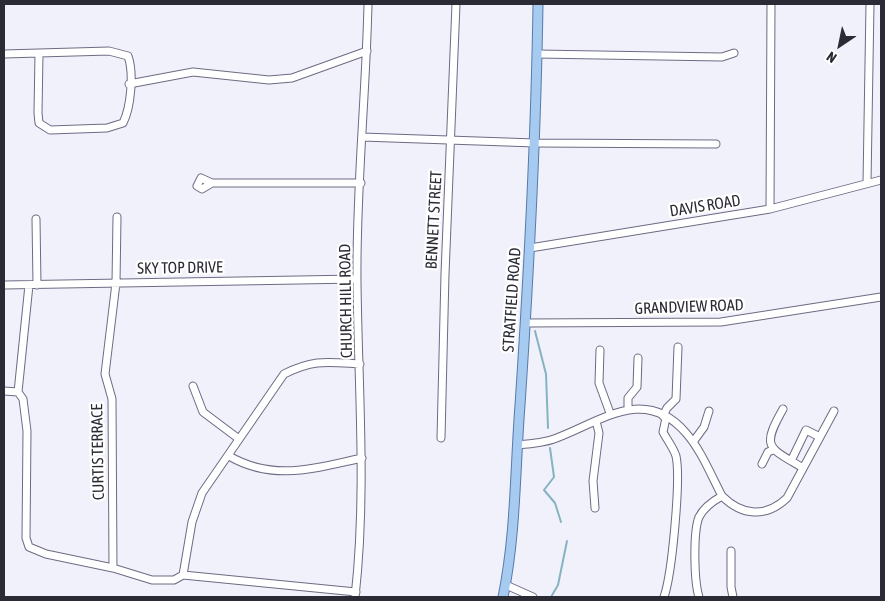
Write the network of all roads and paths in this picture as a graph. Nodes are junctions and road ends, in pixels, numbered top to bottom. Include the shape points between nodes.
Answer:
1 (368, 4) edge
2 (456, 4) edge
3 (538, 4) edge
4 (771, 4) edge
5 (870, 4) edge
6 (367, 51) junction
7 (734, 53) dead end
8 (4, 54) edge
9 (39, 54) junction
10 (537, 54) junction
11 (130, 84) junction
12 (362, 137) junction
13 (451, 139) junction
14 (535, 143) junction
15 (716, 144) dead end
16 (881, 180) edge
17 (212, 183) dead end
18 (361, 183) junction
19 (867, 183) junction
20 (770, 209) junction
21 (117, 217) dead end
22 (36, 219) dead end
23 (530, 248) junction
24 (357, 279) junction
25 (116, 283) junction
26 (4, 285) edge
27 (33, 285) junction
28 (881, 297) edge
29 (525, 323) junction
30 (678, 347) dead end
31 (600, 350) dead end
32 (638, 358) dead end
33 (360, 364) junction
34 (193, 386) dead end
35 (4, 391) edge
36 (18, 392) junction
37 (628, 409) junction
38 (783, 409) dead end
39 (834, 411) dead end
40 (709, 412) dead end
41 (610, 413) junction
42 (665, 417) junction
43 (596, 421) junction
44 (820, 437) junction
45 (441, 438) dead end
46 (239, 439) junction
47 (693, 442) junction
48 (517, 445) junction
49 (773, 450) junction
50 (229, 456) junction
51 (362, 458) junction
52 (791, 461) junction
53 (762, 464) dead end
54 (803, 468) junction
55 (722, 496) junction
56 (595, 508) dead end
57 (731, 552) dead end
58 (113, 568) junction
59 (183, 575) junction
60 (506, 585) junction
61 (356, 595) edge
62 (504, 597) edge
63 (533, 597) edge
64 (664, 597) edge
65 (699, 597) edge
66 (733, 597) edge

1 - 6 street, CHURCH HILL ROAD
2 - 13 street, BENNETT STREET
3 - 10 main road, STRATFIELD ROAD
4 - 20 street
5 - 19 street
6 - 11 street via 292,78 268,80 193,72
6 - 12 street, CHURCH HILL ROAD
7 - 10 street via 722,57
8 - 9 street
9 - 11 street via 121,53 128,56
9 - 11 street via 39,123 50,130 107,128 122,123 126,116
10 - 14 main road, STRATFIELD ROAD
12 - 13 street
12 - 18 street, CHURCH HILL ROAD
13 - 14 street
13 - 45 street, BENNETT STREET
14 - 15 street
14 - 23 main road, STRATFIELD ROAD
16 - 19 street, DAVIS ROAD
17 - 18 street
18 - 24 street, CHURCH HILL ROAD
19 - 20 street, DAVIS ROAD
20 - 23 street, DAVIS ROAD
21 - 25 street, CURTIS TERRACE
22 - 27 street
23 - 29 main road, STRATFIELD ROAD
24 - 25 street, SKY TOP DRIVE
24 - 33 street, CHURCH HILL ROAD
25 - 27 street, SKY TOP DRIVE
25 - 58 street, CURTIS TERRACE via 105,374 112,399
26 - 27 street, SKY TOP DRIVE
27 - 36 street
28 - 29 street, GRANDVIEW ROAD via 721,322
29 - 48 main road, STRATFIELD ROAD
30 - 42 street via 676,399 666,408
31 - 41 street via 599,383
32 - 37 street via 638,387 628,398
33 - 46 street via 305,364 284,374
33 - 51 street, CHURCH HILL ROAD
34 - 46 street via 203,412
35 - 36 street
36 - 58 street via 23,399 27,431 26,538 30,547 46,554
37 - 41 street
37 - 42 street via 649,410
38 - 49 street via 770,432
39 - 44 street
40 - 47 street via 704,427
41 - 43 street
42 - 47 street via 676,423
42 - 64 street via 663,432 676,457 677,487 670,571
43 - 48 street via 552,440
43 - 56 street via 599,433 592,482
44 - 52 street via 806,430
44 - 54 street
46 - 50 street
47 - 55 street
48 - 60 main road, STRATFIELD ROAD
49 - 52 street
49 - 53 street via 768,452
50 - 51 street via 248,467 283,472
50 - 59 street via 202,493 192,522
51 - 61 street, CHURCH HILL ROAD
52 - 54 street
54 - 55 street via 787,498 766,512 752,513 740,509
55 - 65 street via 708,505 699,517 695,584
57 - 66 street
58 - 59 street via 152,580 174,580
59 - 61 street
60 - 62 main road, STRATFIELD ROAD
60 - 63 street

